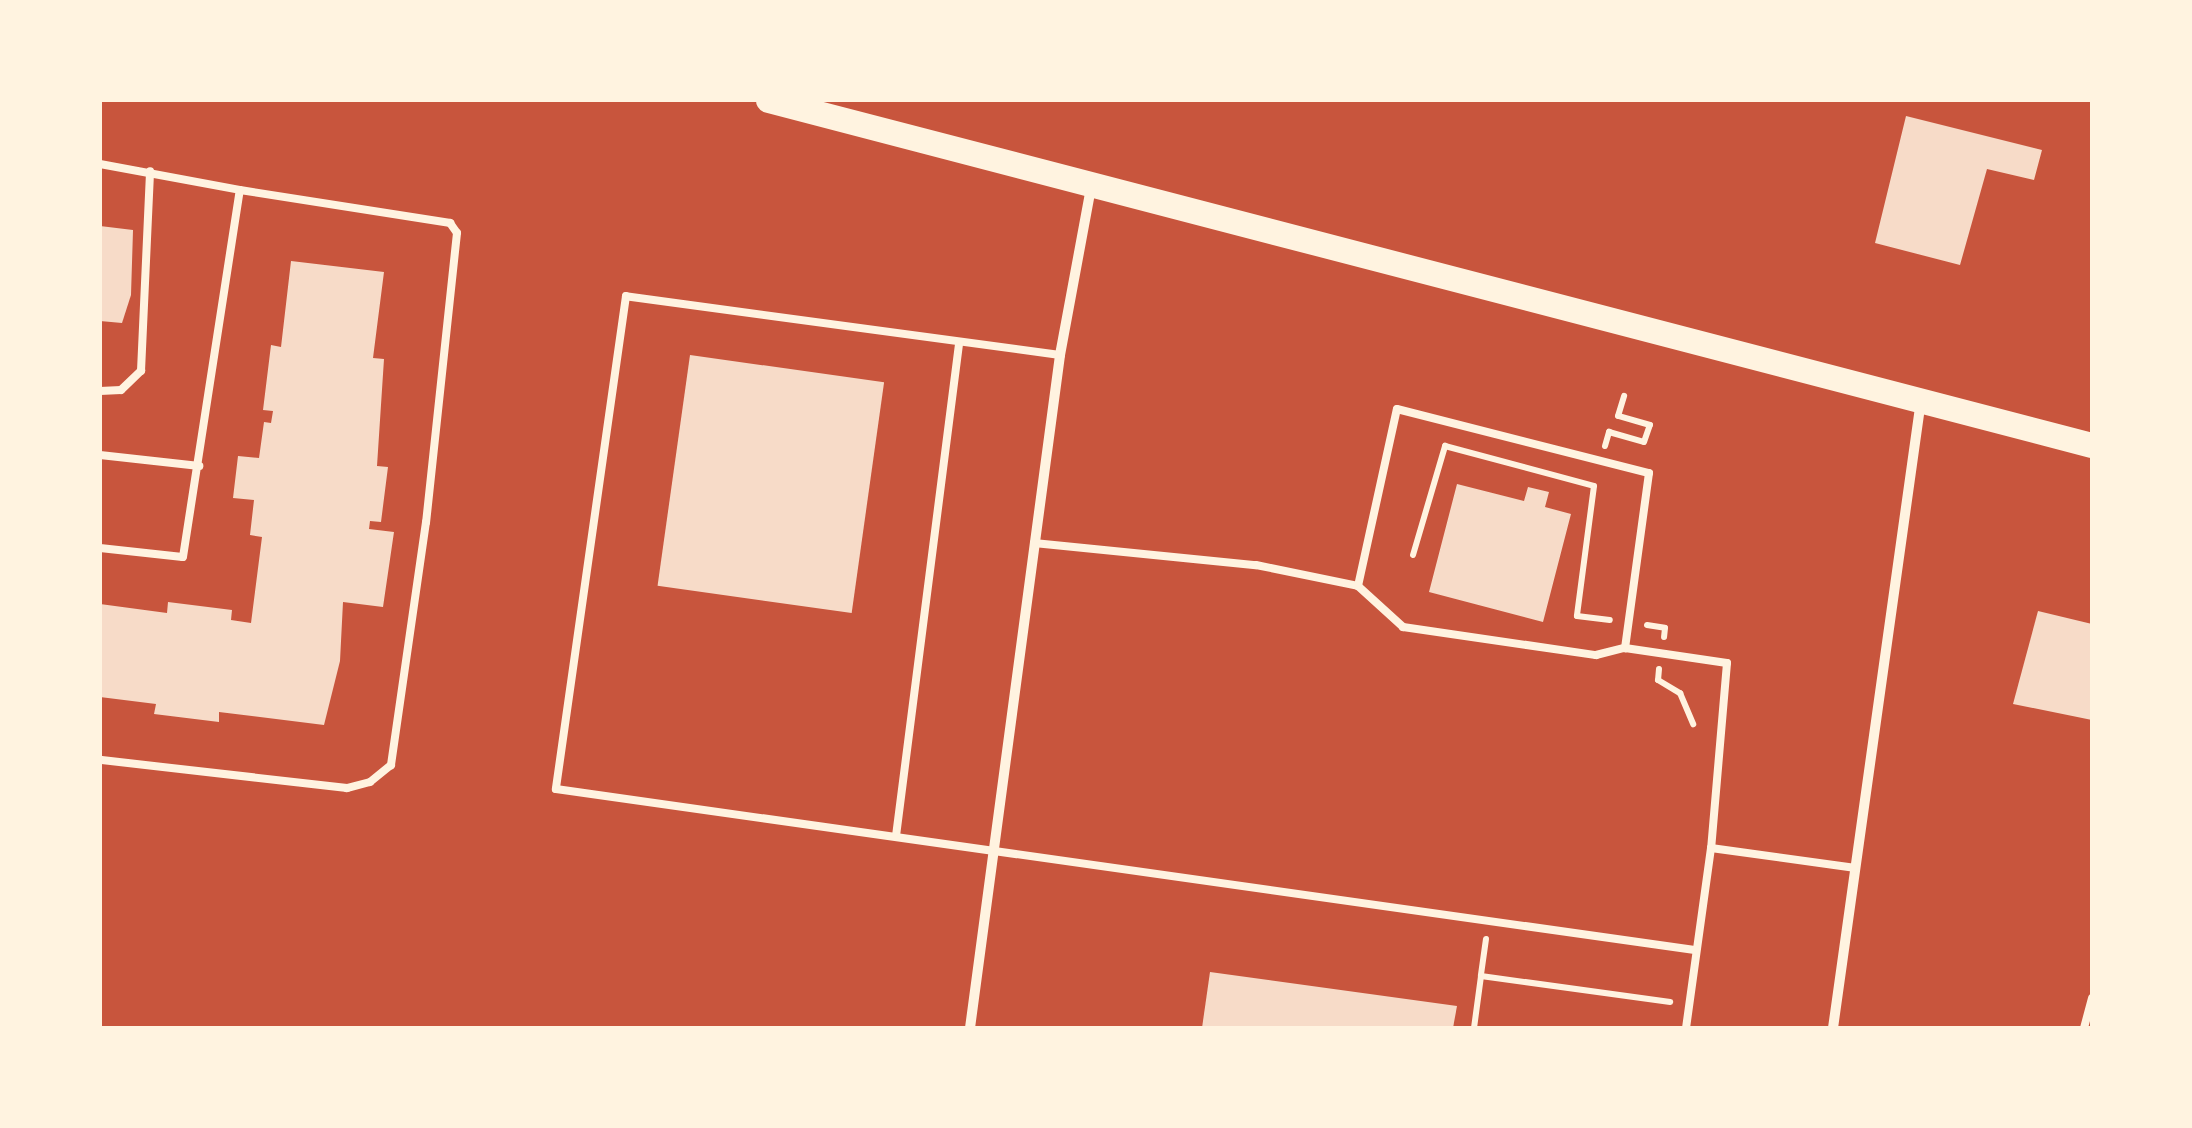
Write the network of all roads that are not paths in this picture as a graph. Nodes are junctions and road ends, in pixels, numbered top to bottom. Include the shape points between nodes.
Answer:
1 (768, 100) edge
2 (100, 164) edge
3 (150, 171) junction
4 (1092, 181) junction
5 (240, 190) junction
6 (959, 342) junction
7 (1060, 355) junction
8 (100, 391) edge
9 (1921, 400) junction
10 (2092, 445) edge
11 (100, 455) edge
12 (199, 466) junction
13 (1034, 544) junction
14 (100, 548) edge
15 (1358, 586) junction
16 (1625, 648) junction
17 (100, 760) edge
18 (896, 836) junction
19 (1711, 848) junction
20 (993, 851) junction
21 (1856, 868) junction
22 (1695, 950) junction
23 (2092, 998) edge
24 (970, 1028) edge
25 (1686, 1028) edge
26 (1833, 1028) edge
27 (2084, 1028) edge

1 - 4 main road
2 - 3 lane
3 - 5 lane
3 - 8 lane via 141,371 132,384
4 - 7 street
4 - 9 main road
5 - 12 lane
5 - 17 lane via 450,223 457,233 391,765 370,782 347,788
6 - 7 lane
6 - 18 lane
6 - 18 lane via 626,296 556,790
7 - 13 street
9 - 10 main road
9 - 21 street
11 - 12 lane
12 - 14 lane via 182,557
13 - 15 lane via 1256,565
13 - 20 street
15 - 16 lane via 1404,626 1596,654
15 - 16 lane via 1397,409 1649,473
16 - 19 lane via 1727,663
18 - 20 lane
19 - 21 lane
19 - 22 lane
20 - 22 lane
20 - 24 street
21 - 26 street
22 - 25 lane
23 - 27 lane

